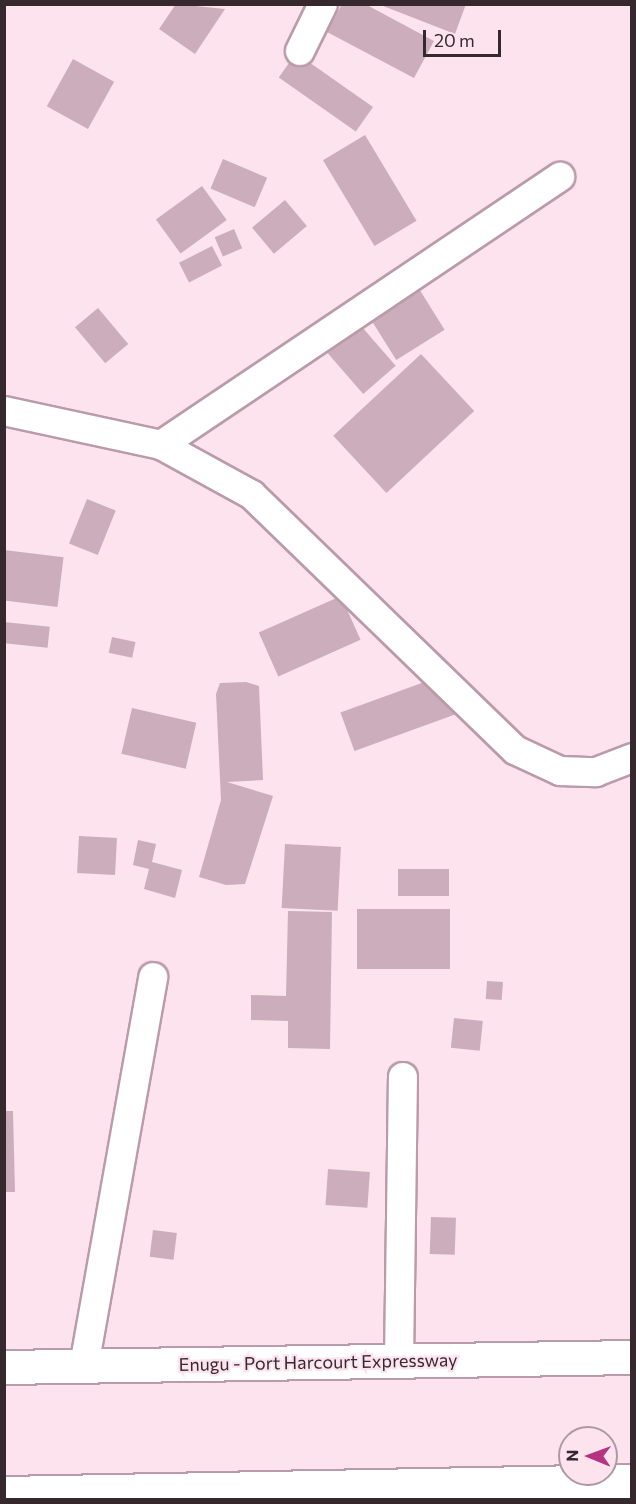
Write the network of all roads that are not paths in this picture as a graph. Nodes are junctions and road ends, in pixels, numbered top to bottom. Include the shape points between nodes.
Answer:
1 (323, 4) edge
2 (300, 51) dead end
3 (560, 177) dead end
4 (4, 411) edge
5 (161, 445) junction
6 (632, 758) edge
7 (153, 977) dead end
8 (403, 1077) dead end
9 (632, 1357) edge
10 (399, 1361) junction
11 (84, 1366) junction
12 (4, 1367) edge
13 (624, 1487) edge
14 (4, 1493) edge
15 (175, 1494) edge

1 - 2 street
3 - 5 street
4 - 5 street
5 - 6 street via 252,495 515,750 560,771 596,772
7 - 11 street
8 - 10 street
9 - 10 highway, Enugu - Port Harcourt Expressway
10 - 11 highway, Enugu - Port Harcourt Expressway
11 - 12 highway, Enugu - Port Harcourt Expressway
13 - 15 highway
14 - 15 highway

